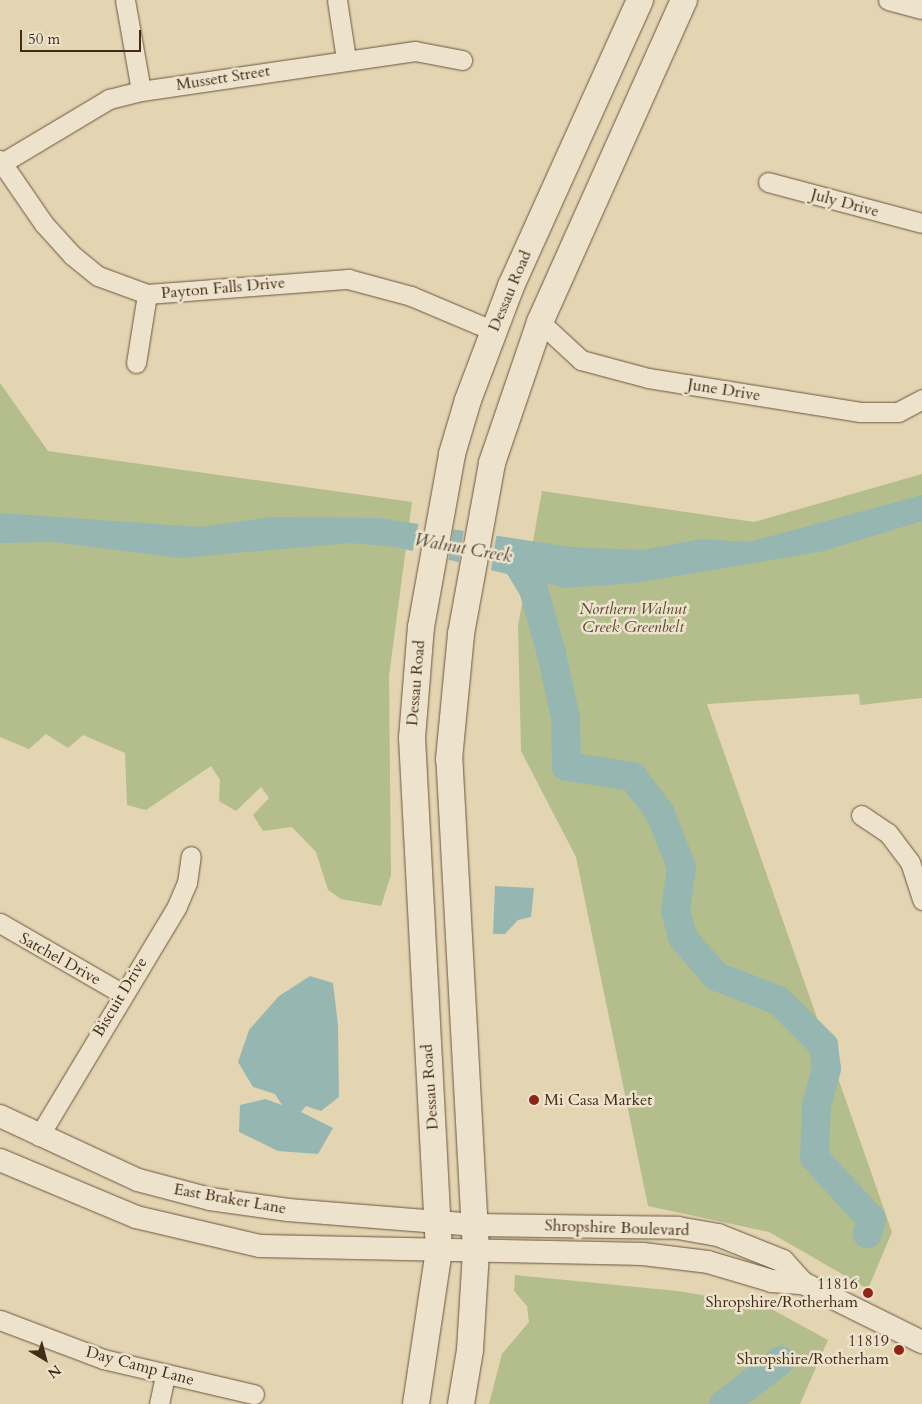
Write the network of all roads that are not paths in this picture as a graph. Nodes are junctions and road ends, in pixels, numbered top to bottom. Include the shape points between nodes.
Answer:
1 (125, 0) edge
2 (337, 0) edge
3 (640, 0) edge
4 (684, 0) edge
5 (888, 0) edge
6 (922, 9) edge
7 (346, 59) junction
8 (462, 60) dead end
9 (142, 92) junction
10 (1, 162) edge
11 (768, 182) dead end
12 (922, 223) edge
13 (147, 294) junction
14 (540, 322) junction
15 (494, 331) junction
16 (136, 363) dead end
17 (922, 399) edge
18 (861, 815) dead end
19 (191, 856) dead end
20 (922, 898) edge
21 (0, 923) edge
22 (121, 993) junction
23 (0, 1116) edge
24 (39, 1136) junction
25 (0, 1160) edge
26 (438, 1222) junction
27 (475, 1225) junction
28 (439, 1251) junction
29 (476, 1251) junction
30 (803, 1284) junction
31 (0, 1320) edge
32 (922, 1342) edge
33 (165, 1376) junction
34 (254, 1394) dead end
35 (159, 1404) edge
36 (416, 1404) edge
37 (461, 1404) edge

1 - 9 street
2 - 7 street
3 - 15 main road, Dessau Road
4 - 14 main road
5 - 6 street
7 - 8 street, Mussett Street via 415,50
7 - 9 street, Mussett Street
9 - 10 street, Mussett Street via 109,99
10 - 13 street, Payton Falls Drive via 44,224 72,255 98,276
11 - 12 street, July Drive
13 - 15 street, Payton Falls Drive via 348,279 412,296
13 - 16 street
14 - 17 street, June Drive via 581,360 648,378 860,412 898,412
14 - 27 main road via 492,463 461,634 448,759
15 - 26 main road, Dessau Road via 452,454 420,627 412,738
18 - 20 street via 888,833 910,862
19 - 22 street, Biscuit Drive via 187,883 176,906
21 - 22 street, Satchel Drive
22 - 24 street, Biscuit Drive
23 - 24 street, East Braker Lane
24 - 26 street, East Braker Lane via 138,1180 210,1199 288,1210
25 - 28 street via 136,1217 210,1237 260,1246
26 - 27 street, East Braker Lane
26 - 28 main road, Dessau Road
27 - 29 main road
27 - 30 street, Shropshire Boulevard via 678,1228 718,1235 783,1261
28 - 29 street
28 - 36 main road, Dessau Road
29 - 30 street, Shropshire Boulevard via 643,1254 708,1262 772,1281
29 - 37 main road via 470,1350
30 - 32 street, Shropshire Boulevard
31 - 33 street, Day Camp Lane via 103,1359
33 - 34 street, Day Camp Lane
33 - 35 street

